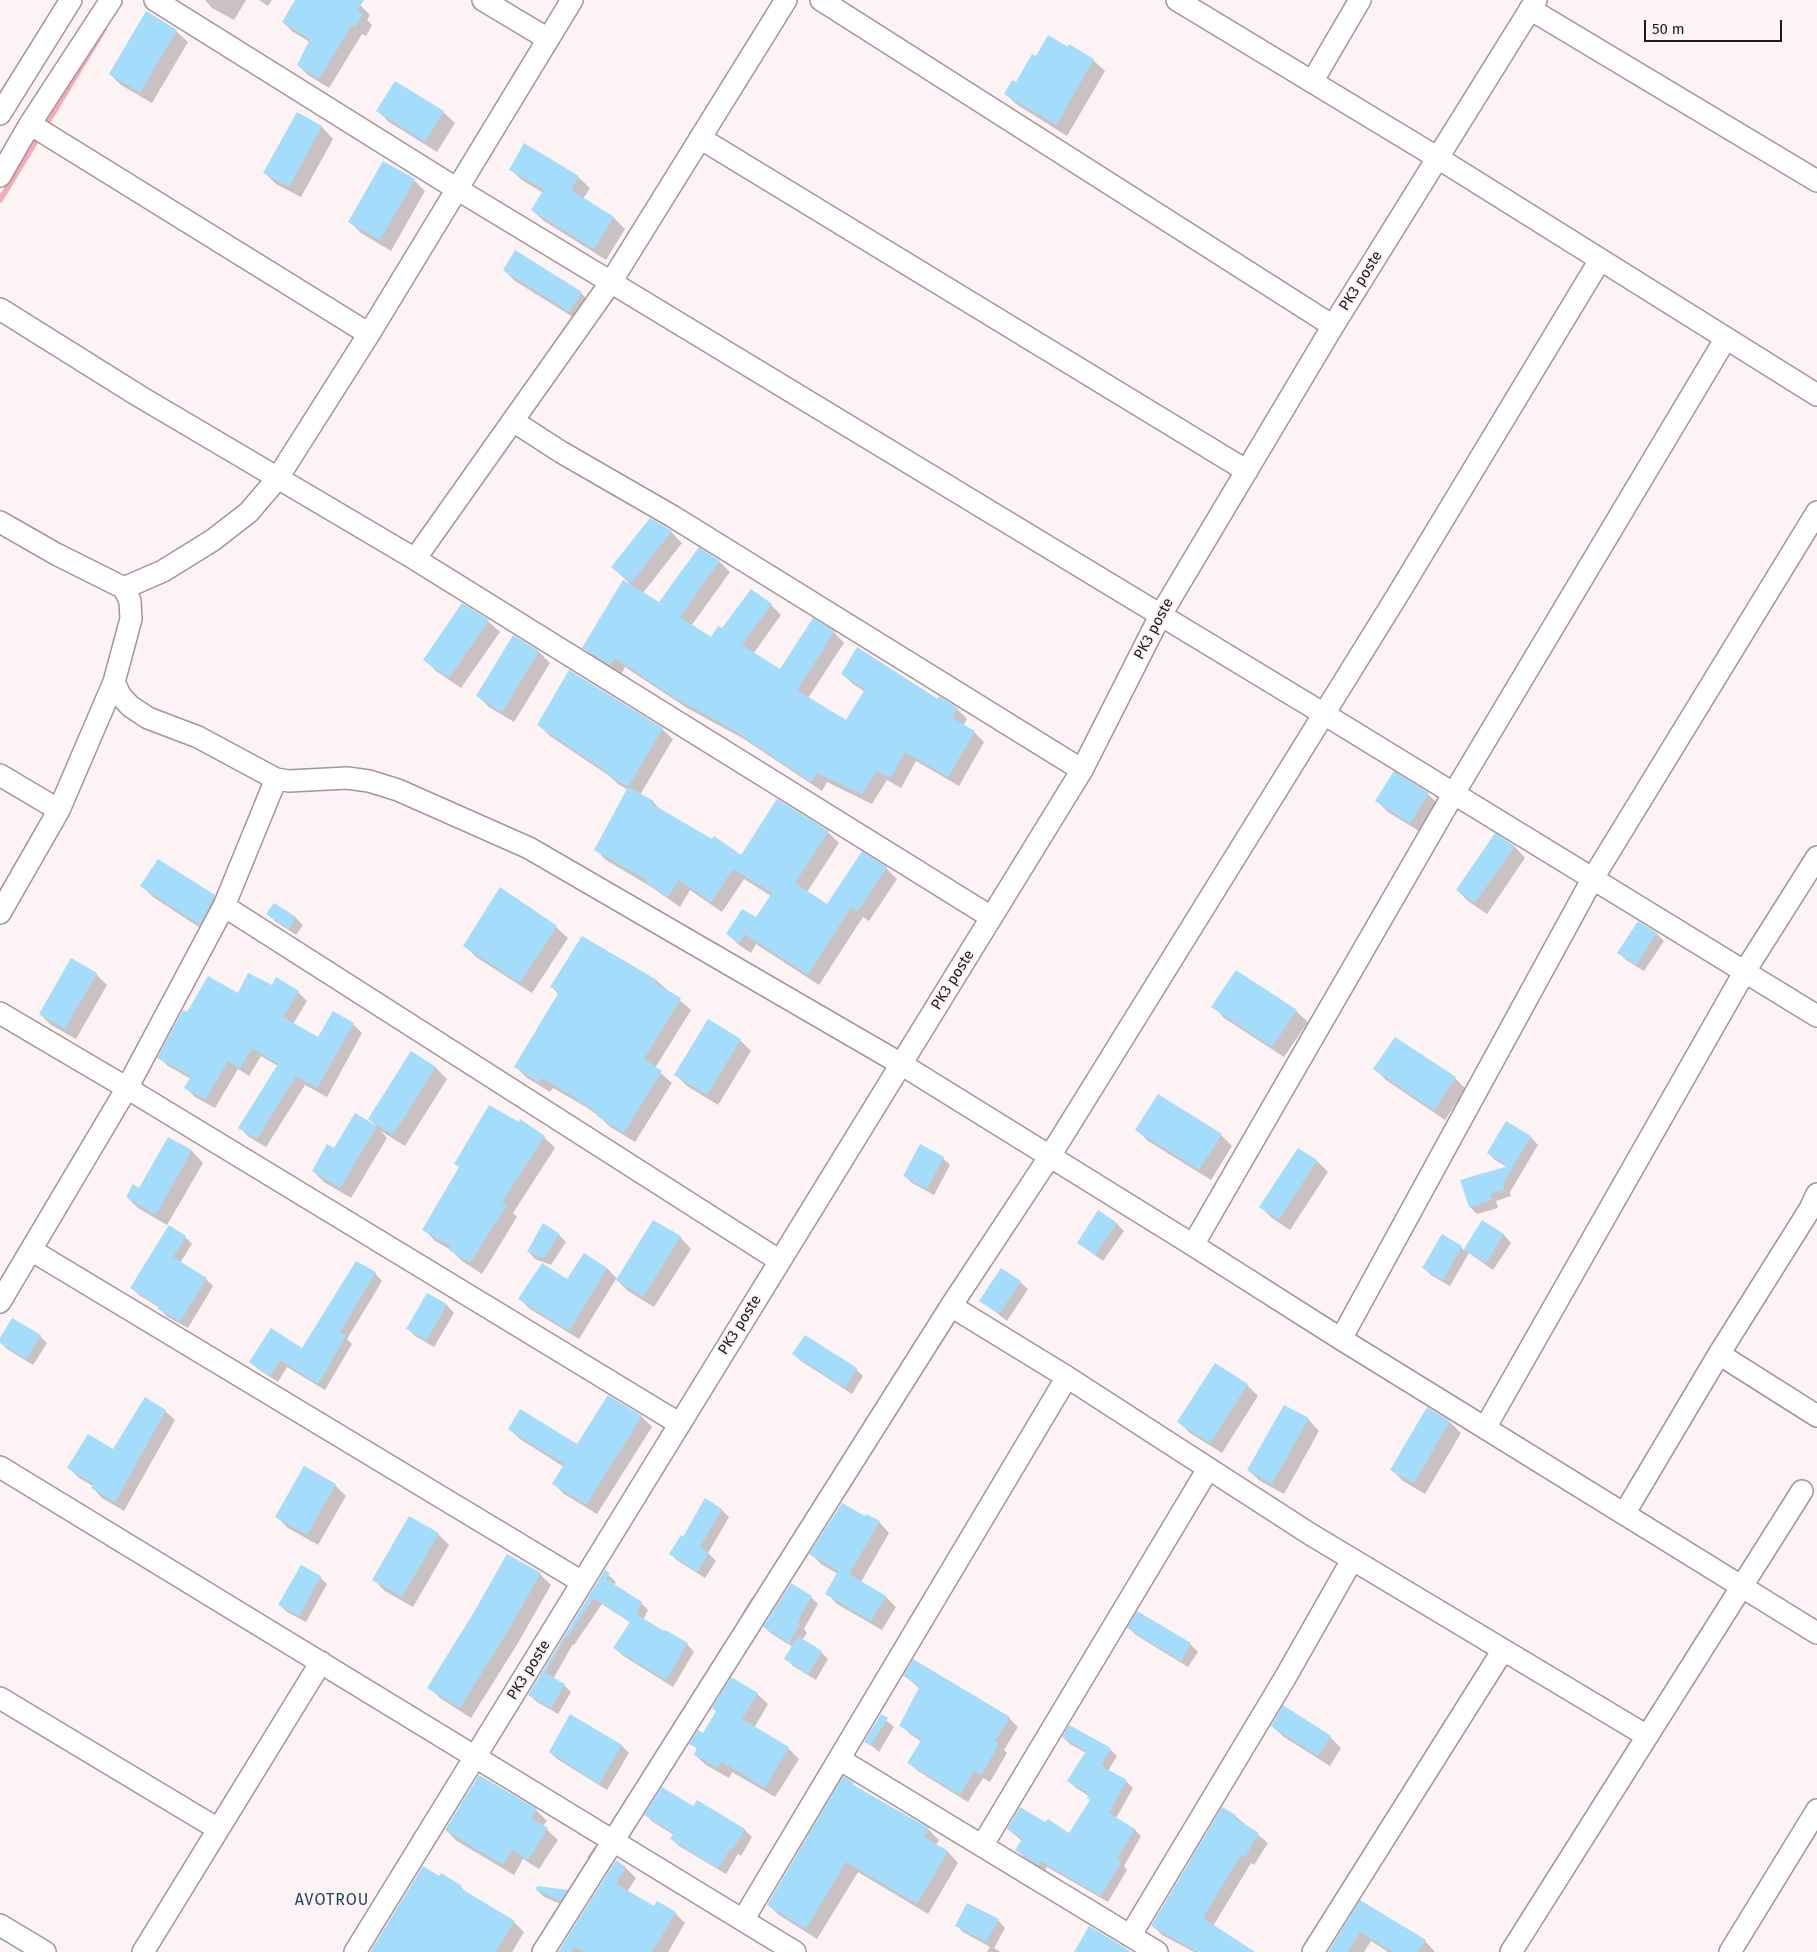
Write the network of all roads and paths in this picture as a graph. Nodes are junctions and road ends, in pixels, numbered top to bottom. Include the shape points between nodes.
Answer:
1 (71, 0) edge
2 (111, 0) edge
3 (155, 0) edge
4 (483, 0) edge
5 (572, 0) edge
6 (786, 0) edge
7 (821, 0) edge
8 (1177, 0) edge
9 (1360, 0) edge
10 (1533, 5) edge
11 (548, 39) junction
12 (1312, 82) junction
13 (2, 105) edge
14 (30, 124) junction
15 (700, 138) junction
16 (1438, 158) junction
17 (0, 176) edge
18 (1817, 181) edge
19 (457, 189) junction
20 (1600, 260) junction
21 (611, 282) junction
22 (0, 309) edge
23 (1333, 326) junction
24 (369, 334) junction
25 (1726, 338) junction
26 (1817, 395) edge
27 (512, 422) junction
28 (1247, 471) junction
29 (277, 479) junction
30 (1817, 512) edge
31 (0, 522) edge
32 (415, 559) junction
33 (124, 588) junction
34 (1160, 616) junction
35 (114, 682) junction
36 (1324, 714) junction
37 (1082, 770) junction
38 (0, 775) edge
39 (276, 779) junction
40 (1454, 794) junction
41 (59, 810) junction
42 (1817, 857) edge
43 (1593, 878) junction
44 (224, 906) junction
45 (0, 913) edge
46 (991, 918) junction
47 (1745, 971) junction
48 (0, 1012) edge
49 (1817, 1016) edge
50 (901, 1064) junction
51 (127, 1088) junction
52 (1050, 1156) junction
53 (1815, 1206) edge
54 (1193, 1245) junction
55 (31, 1250) junction
56 (780, 1261) junction
57 (0, 1302) edge
58 (951, 1306) junction
59 (1340, 1339) junction
60 (1719, 1354) junction
61 (1067, 1377) junction
62 (1817, 1416) edge
63 (680, 1424) junction
64 (1485, 1428) junction
65 (0, 1467) edge
66 (1208, 1469) junction
67 (1802, 1491) dead end
68 (1624, 1514) junction
69 (1352, 1560) junction
70 (582, 1582) junction
71 (1743, 1587) junction
72 (1817, 1633) edge
73 (1503, 1650) junction
74 (321, 1662) junction
75 (0, 1698) edge
76 (1648, 1736) junction
77 (475, 1757) junction
78 (839, 1759) junction
79 (1817, 1810) edge
80 (218, 1829) junction
81 (613, 1841) junction
82 (982, 1846) junction
83 (743, 1920) junction
84 (0, 1925) edge
85 (1130, 1936) junction
86 (45, 1952) edge
87 (143, 1952) edge
88 (355, 1952) edge
89 (543, 1952) edge
90 (795, 1952) edge
91 (1157, 1952) edge
92 (1313, 1952) edge
93 (1511, 1952) edge
94 (1730, 1952) edge

1 - 13 street
2 - 14 street
3 - 19 street
4 - 11 street
5 - 11 street
6 - 15 street
7 - 23 street
8 - 12 street
9 - 12 street
10 - 16 street, PK3 poste
10 - 18 street
11 - 19 street
12 - 16 street
14 - 17 street
14 - 24 street
15 - 21 street
15 - 28 street
16 - 20 street
16 - 23 street, PK3 poste
19 - 21 street
19 - 24 street
20 - 25 street
20 - 36 street
21 - 27 street
21 - 34 street
22 - 29 street
23 - 28 street, PK3 poste
24 - 29 street
25 - 26 street
25 - 40 street
27 - 32 street
27 - 37 street via 672,516
28 - 34 street, PK3 poste
29 - 32 street
29 - 33 street via 249,512 213,540 163,571
30 - 43 street
31 - 33 street
32 - 46 street
33 - 35 street via 130,601 131,620
34 - 36 street
34 - 37 street, PK3 poste
35 - 39 street via 130,706 148,718 198,737
35 - 41 street
36 - 40 street
36 - 52 street
37 - 46 street, PK3 poste
38 - 41 street
39 - 44 street
39 - 50 street via 369,780 529,848
40 - 43 street
40 - 54 street
41 - 45 street
42 - 47 street
43 - 47 street
43 - 59 street
44 - 51 street
44 - 56 street
46 - 50 street, PK3 poste
47 - 49 street
47 - 64 street
48 - 51 street
50 - 52 street
50 - 56 street, PK3 poste
51 - 55 street
51 - 63 street
52 - 54 street
52 - 58 street
53 - 60 street
54 - 59 street
55 - 57 street
55 - 70 street
56 - 63 street, PK3 poste
58 - 61 street
58 - 81 street
59 - 64 street
60 - 62 street
60 - 68 street
61 - 66 street
61 - 78 street
63 - 70 street, PK3 poste
64 - 68 street
65 - 74 street
66 - 69 street
66 - 82 street
67 - 71 street
68 - 71 street
69 - 73 street
69 - 85 street
70 - 77 street, PK3 poste
71 - 72 street
71 - 76 street
73 - 76 street
73 - 92 street
74 - 77 street
74 - 80 street
75 - 80 street
76 - 93 street
77 - 81 street
77 - 88 street, PK3 poste
78 - 82 street
78 - 83 street
79 - 94 street
80 - 87 street
81 - 83 street
81 - 89 street
82 - 85 street
83 - 90 street
84 - 86 street
85 - 91 street

